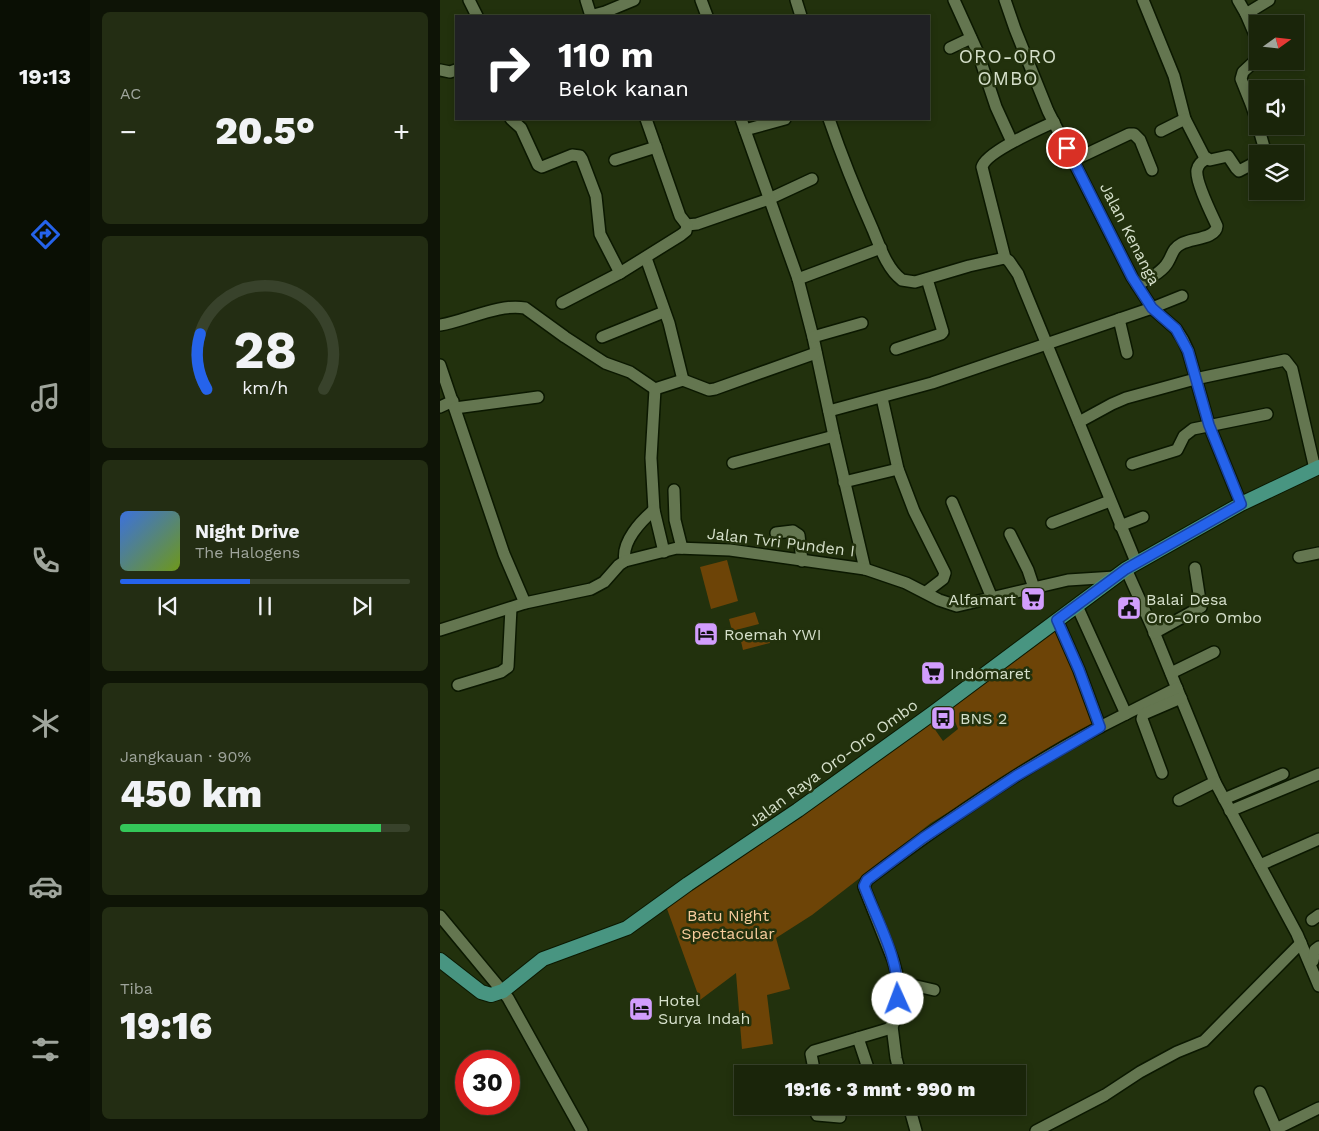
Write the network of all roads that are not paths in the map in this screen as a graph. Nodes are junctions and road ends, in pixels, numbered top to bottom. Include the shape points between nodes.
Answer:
1 (469, 0) edge
2 (586, 0) edge
3 (634, 0) edge
4 (701, 0) edge
5 (796, 0) edge
6 (954, 0) edge
7 (1005, 0) edge
8 (1143, 0) edge
9 (1238, 0) edge
10 (1269, 0) edge
11 (606, 14) edge
12 (1246, 14) junction
13 (476, 15) edge
14 (590, 15) edge
15 (707, 15) edge
16 (801, 15) edge
17 (1249, 21) edge
18 (971, 38) junction
19 (950, 48) dead end
20 (1249, 66) edge
21 (440, 70) edge
22 (455, 70) edge
23 (1249, 98) edge
24 (1185, 119) junction
25 (513, 120) edge
26 (646, 120) edge
27 (741, 120) edge
28 (781, 120) edge
29 (829, 120) edge
30 (1054, 122) junction
31 (745, 130) junction
32 (1160, 131) dead end
33 (1012, 142) junction
34 (656, 147) junction
35 (1207, 159) junction
36 (616, 160) dead end
37 (1074, 160) junction
38 (1249, 166) edge
39 (1152, 170) dead end
40 (812, 178) dead end
41 (769, 199) junction
42 (687, 225) junction
43 (881, 248) junction
44 (646, 258) junction
45 (1005, 258) junction
46 (620, 273) junction
47 (798, 278) junction
48 (927, 279) junction
49 (1137, 285) junction
50 (1182, 296) dead end
51 (562, 303) dead end
52 (1152, 308) junction
53 (664, 312) junction
54 (1119, 319) junction
55 (862, 323) dead end
56 (440, 325) edge
57 (602, 337) dead end
58 (813, 337) junction
59 (1046, 344) junction
60 (896, 349) dead end
61 (1127, 353) dead end
62 (816, 354) junction
63 (440, 365) edge
64 (1195, 379) junction
65 (683, 380) junction
66 (655, 389) junction
67 (538, 397) dead end
68 (882, 398) junction
69 (454, 405) junction
70 (440, 407) edge
71 (829, 411) junction
72 (1267, 414) dead end
73 (1079, 422) junction
74 (1209, 425) junction
75 (834, 436) junction
76 (733, 464) dead end
77 (1132, 464) dead end
78 (1317, 468) edge
79 (898, 469) junction
80 (844, 482) junction
81 (674, 490) dead end
82 (1110, 501) junction
83 (952, 502) dead end
84 (1241, 504) junction
85 (654, 510) junction
86 (1143, 517) dead end
87 (1052, 523) dead end
88 (1120, 526) junction
89 (776, 533) dead end
90 (1010, 534) dead end
91 (682, 548) junction
92 (664, 552) junction
93 (1319, 553) edge
94 (1299, 557) dead end
95 (625, 561) junction
96 (802, 561) junction
97 (1195, 568) dead end
98 (1126, 569) junction
99 (865, 570) junction
100 (1086, 578) junction
101 (1034, 588) junction
102 (926, 592) junction
103 (1093, 593) junction
104 (992, 598) junction
105 (525, 604) junction
106 (1077, 606) junction
107 (511, 608) junction
108 (1057, 620) junction
109 (440, 630) edge
110 (1154, 633) junction
111 (1214, 652) dead end
112 (1171, 673) junction
113 (458, 685) dead end
114 (1179, 693) junction
115 (1126, 714) junction
116 (1100, 727) junction
117 (1162, 773) dead end
118 (1283, 774) dead end
119 (1319, 774) edge
120 (1215, 782) junction
121 (1224, 799) junction
122 (1179, 800) dead end
123 (1230, 811) junction
124 (1319, 840) edge
125 (1260, 865) junction
126 (440, 916) edge
127 (1301, 943) junction
128 (1319, 948) edge
129 (440, 960) edge
130 (1310, 963) junction
131 (899, 982) junction
132 (1319, 986) edge
133 (934, 990) dead end
134 (503, 991) junction
135 (892, 1026) junction
136 (858, 1038) junction
137 (813, 1065) edge
138 (867, 1065) edge
139 (898, 1065) edge
140 (1260, 1092) dead end
141 (1319, 1108) edge
142 (817, 1115) edge
143 (912, 1115) edge
144 (840, 1118) dead end
145 (1276, 1130) edge
146 (582, 1131) edge
147 (916, 1131) edge
148 (1036, 1131) edge

1 - 13 street
2 - 14 street
3 - 11 street
4 - 15 street
5 - 16 street
6 - 18 street
7 - 30 street, Jalan Kenanga
8 - 24 street via 1174,76
9 - 12 street
10 - 12 street
12 - 17 street
18 - 19 street
18 - 33 street
20 - 23 street via 1240,79
21 - 22 street
24 - 32 street
24 - 35 street
25 - 46 street via 521,128 542,167 572,155 580,156 596,196 600,234
26 - 34 street
27 - 31 street
28 - 31 street
29 - 43 street
30 - 33 street
30 - 37 street, Jalan Kenanga
31 - 41 street
33 - 45 street via 985,161 982,167
34 - 36 street
34 - 42 street via 680,216
35 - 38 street via 1228,156 1240,171
35 - 49 street via 1201,162 1197,175 1217,230 1176,247 1158,273
37 - 39 street via 1134,134 1140,140
37 - 49 street, Jalan Kenanga
40 - 41 street
41 - 42 street
41 - 47 street
42 - 44 street via 682,235
43 - 47 street
43 - 48 street via 890,267 902,280
44 - 46 street
44 - 53 street
45 - 48 street
45 - 59 street via 1018,274
46 - 51 street
47 - 58 street
48 - 60 street via 942,332
49 - 52 street, Jalan Kenanga
50 - 52 street
52 - 54 street
52 - 64 street, Jalan Kenanga via 1176,329 1183,340
53 - 57 street
53 - 65 street
54 - 59 street
54 - 61 street
55 - 58 street
56 - 66 street via 503,309 525,308 605,363 630,372
58 - 62 street
59 - 68 street
59 - 73 street
62 - 65 street via 715,389 709,390
62 - 71 street
63 - 69 street
64 - 73 street via 1119,401
64 - 74 street, Jalan Kenanga
64 - 78 street via 1280,360 1288,362
65 - 66 street
66 - 85 street via 651,458
67 - 69 street
68 - 71 street
68 - 79 street
69 - 70 street
69 - 105 street via 504,554
71 - 75 street
72 - 74 street
73 - 82 street
74 - 77 street via 1187,432 1177,450
74 - 84 street, Jalan Kenanga
75 - 76 street
75 - 80 street
78 - 84 main road, Jalan Raya Oro-Oro Ombo
79 - 80 street
79 - 102 street via 914,511 945,573 943,579
80 - 99 street
81 - 91 street via 675,520
82 - 87 street
82 - 88 street
83 - 104 street
84 - 98 main road, Jalan Raya Oro-Oro Ombo
85 - 92 street
85 - 95 street via 632,536 625,550
86 - 88 street
88 - 98 street
89 - 96 street via 793,531 798,535
90 - 101 street
91 - 92 street, Jalan Tvri Punden I
91 - 96 street, Jalan Tvri Punden I via 730,550
92 - 95 street, Jalan Tvri Punden I
93 - 94 street
95 - 105 street via 599,586
96 - 99 street, Jalan Tvri Punden I
97 - 110 street via 1201,608
98 - 100 street, Jalan Tvri Punden I
98 - 103 main road, Jalan Raya Oro-Oro Ombo
98 - 110 street
99 - 102 street, Jalan Tvri Punden I
100 - 101 street, Jalan Tvri Punden I
100 - 103 street
101 - 104 street, Jalan Tvri Punden I
102 - 104 street, Jalan Tvri Punden I via 957,606
103 - 106 main road, Jalan Raya Oro-Oro Ombo
105 - 107 street
106 - 108 main road, Jalan Raya Oro-Oro Ombo
106 - 115 street
107 - 109 street
107 - 113 street via 508,667
108 - 116 street
108 - 134 main road, Jalan Raya Oro-Oro Ombo via 798,810 626,928 542,959
110 - 112 street
111 - 112 street
112 - 114 street
114 - 115 street
114 - 117 street via 1143,715 1142,719
114 - 120 street
115 - 116 street
116 - 131 street via 1016,776 867,880 864,886
118 - 121 street
119 - 123 street
120 - 121 street
120 - 122 street
121 - 123 street
123 - 125 street
124 - 125 street
125 - 127 street
126 - 134 street
127 - 130 street
127 - 148 street via 1204,1041 1177,1052
128 - 130 street
129 - 134 main road via 481,992 490,995
130 - 132 street
131 - 133 street
131 - 135 street via 897,1017
134 - 146 street
135 - 136 street
135 - 139 street
136 - 137 street via 814,1051 811,1054
136 - 138 street
140 - 145 street
141 - 145 street
142 - 144 street
143 - 147 street

